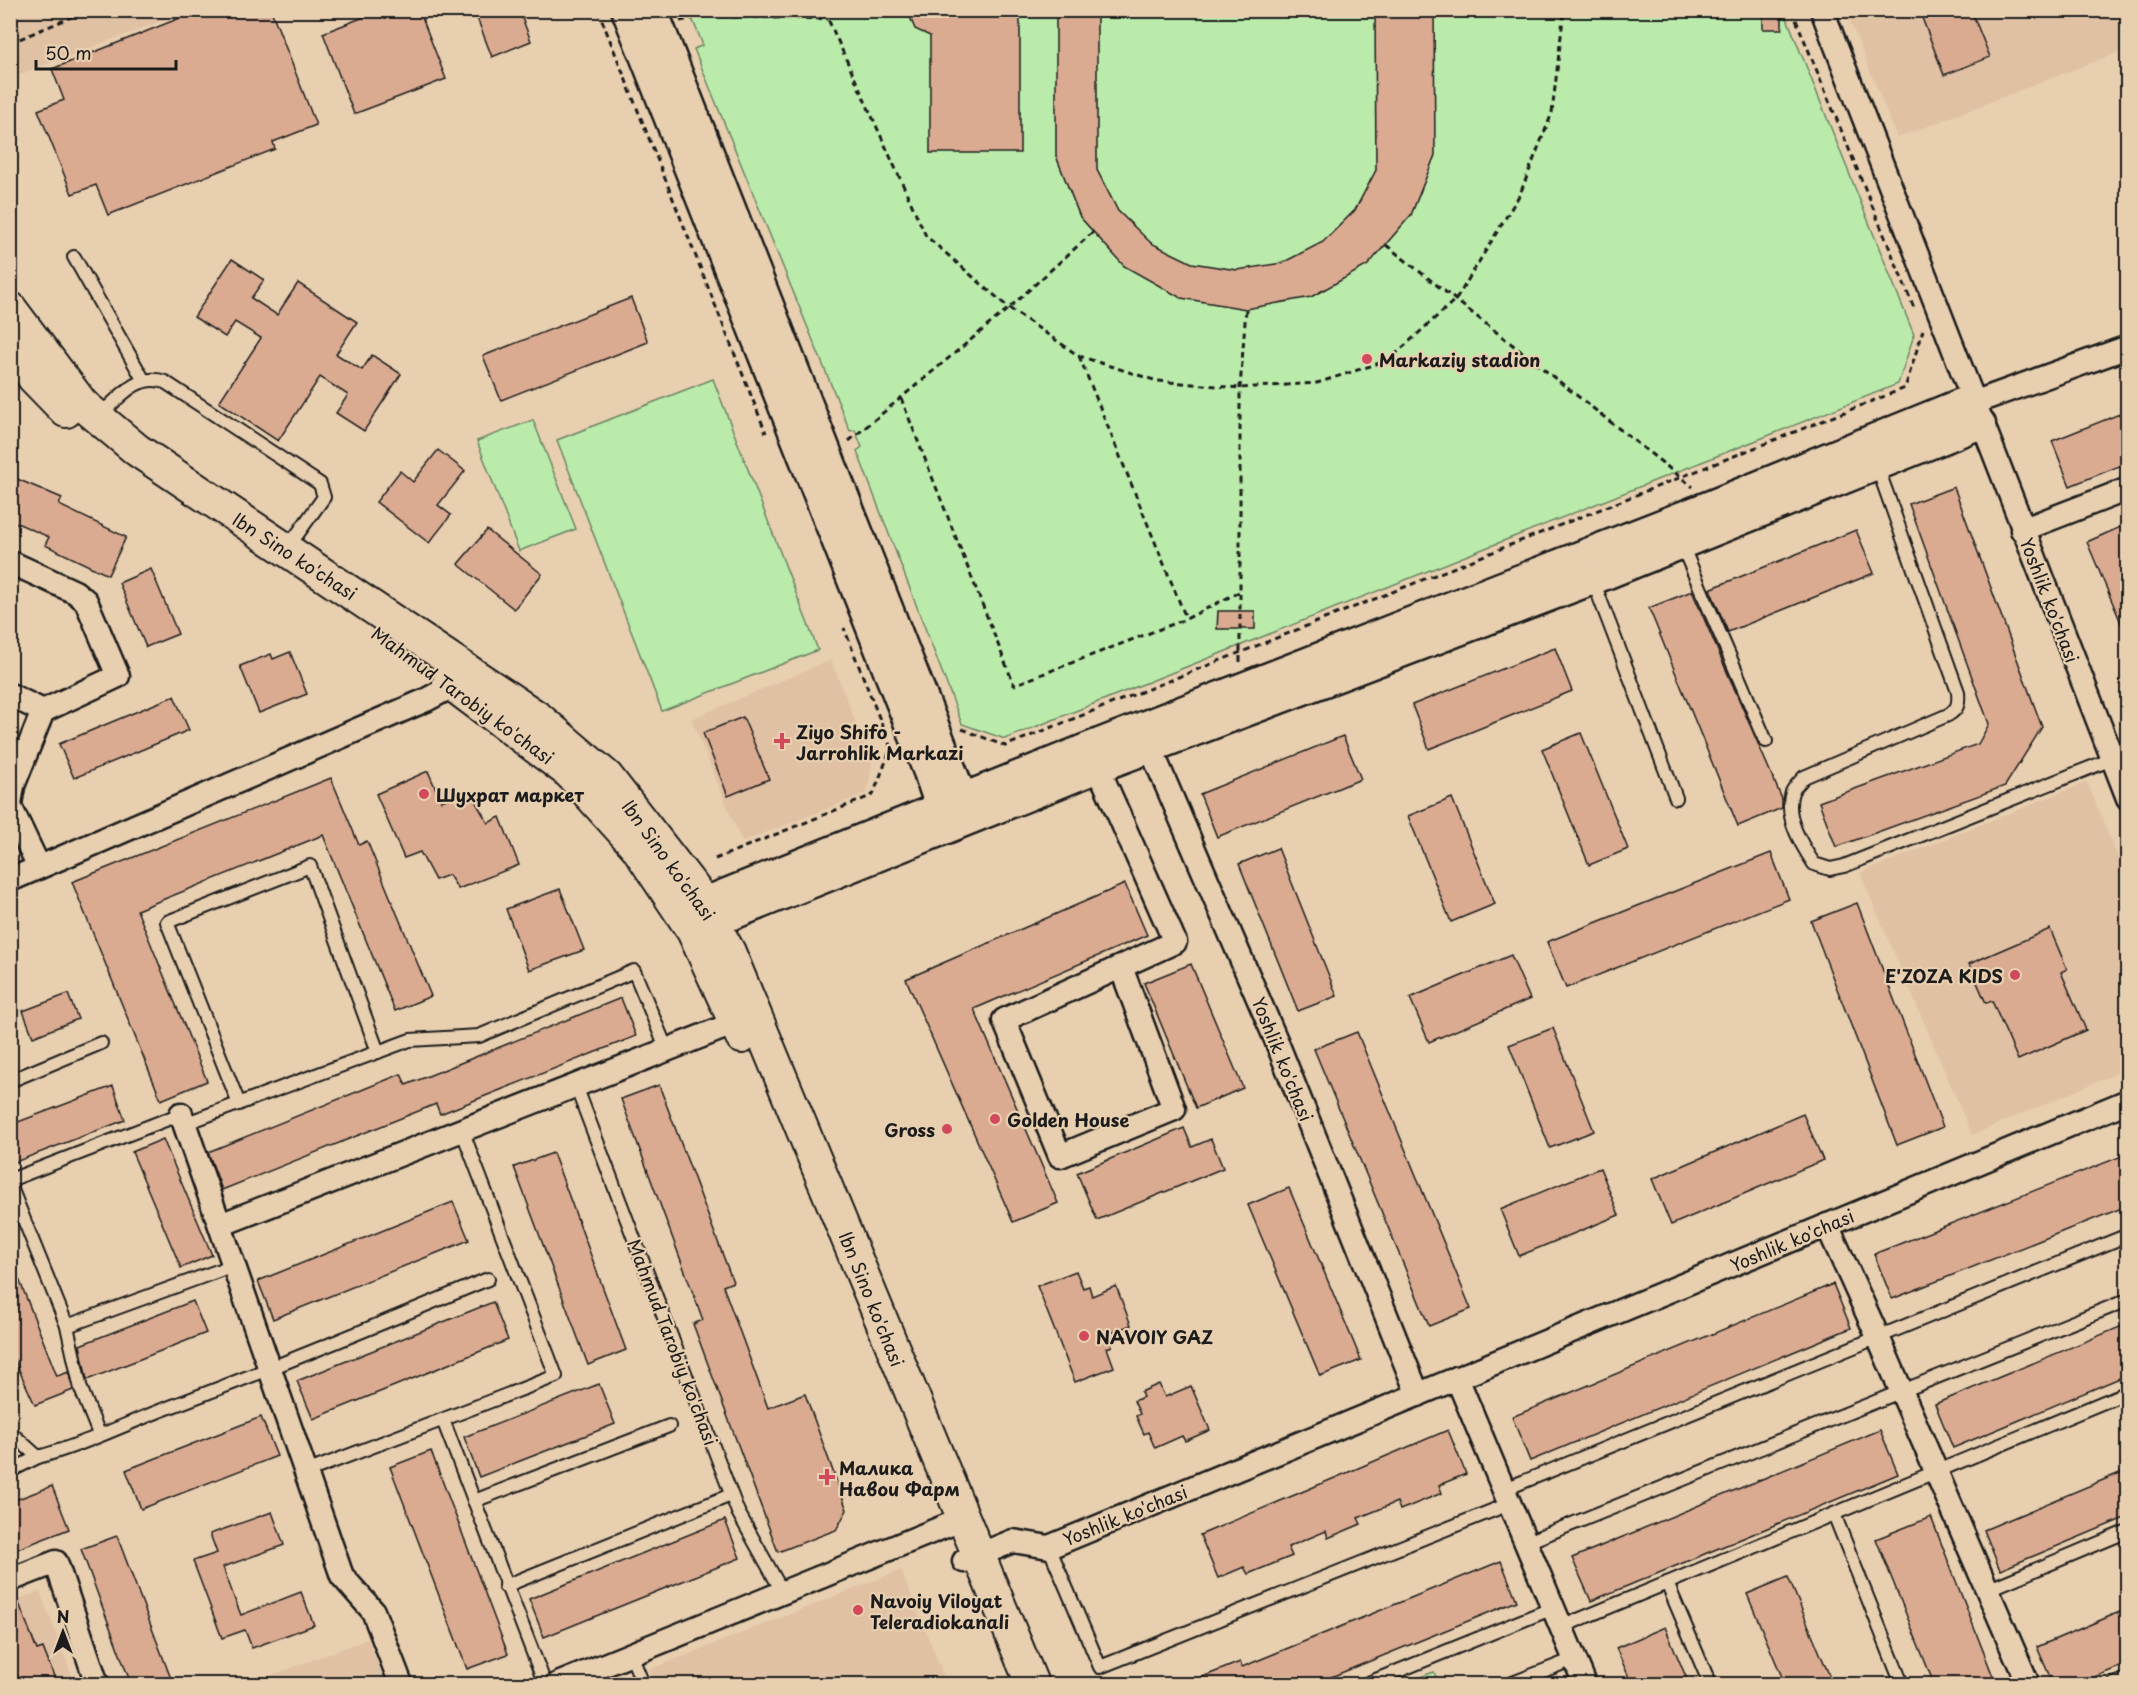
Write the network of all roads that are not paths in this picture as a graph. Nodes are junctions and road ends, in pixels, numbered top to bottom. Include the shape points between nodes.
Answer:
1 (626, 10) edge
2 (1822, 10) edge
3 (656, 22) edge
4 (74, 257) dead end
5 (10, 308) edge
6 (10, 341) edge
7 (2127, 347) edge
8 (143, 379) junction
9 (1975, 409) junction
10 (98, 417) junction
11 (1877, 466) junction
12 (2127, 489) edge
13 (2022, 530) junction
14 (1677, 532) junction
15 (286, 550) junction
16 (10, 562) edge
17 (1588, 567) junction
18 (460, 677) junction
19 (10, 695) edge
20 (43, 711) junction
21 (1146, 737) junction
22 (1766, 741) dead end
23 (1094, 758) junction
24 (2112, 759) junction
25 (11, 796) edge
26 (1676, 798) dead end
27 (2127, 798) edge
28 (955, 812) junction
29 (39, 867) junction
30 (10, 880) edge
31 (698, 917) junction
32 (1121, 967) junction
33 (746, 1019) junction
34 (101, 1043) dead end
35 (667, 1050) junction
36 (378, 1052) junction
37 (10, 1081) edge
38 (576, 1086) junction
39 (2127, 1101) edge
40 (239, 1104) junction
41 (183, 1119) junction
42 (462, 1130) junction
43 (10, 1180) edge
44 (10, 1185) edge
45 (220, 1225) junction
46 (1827, 1225) junction
47 (2127, 1235) edge
48 (234, 1265) junction
49 (488, 1279) dead end
50 (2127, 1300) edge
51 (68, 1326) junction
52 (1878, 1337) junction
53 (270, 1370) junction
54 (1457, 1378) junction
55 (1901, 1391) junction
56 (2127, 1392) edge
57 (1418, 1395) junction
58 (443, 1420) junction
59 (669, 1426) dead end
60 (10, 1432) edge
61 (99, 1434) junction
62 (38, 1457) junction
63 (10, 1471) edge
64 (306, 1472) junction
65 (1936, 1472) junction
66 (731, 1495) junction
67 (1506, 1497) junction
68 (474, 1502) junction
69 (1834, 1514) junction
70 (956, 1522) junction
71 (2127, 1531) edge
72 (1525, 1543) junction
73 (1049, 1547) junction
74 (971, 1558) junction
75 (10, 1580) edge
76 (1667, 1583) junction
77 (505, 1586) junction
78 (1987, 1590) junction
79 (783, 1593) junction
80 (1557, 1618) junction
81 (631, 1655) junction
82 (1574, 1659) junction
83 (2127, 1679) edge
84 (97, 1684) edge
85 (401, 1684) edge
86 (545, 1684) edge
87 (558, 1684) edge
88 (643, 1684) edge
89 (1013, 1684) edge
90 (1032, 1684) edge
91 (1366, 1684) edge
92 (1510, 1684) edge
93 (1585, 1684) edge
94 (1710, 1684) edge
95 (1902, 1684) edge
96 (2028, 1684) edge
97 (2114, 1684) edge

1 - 3 street
2 - 9 street, Yoshlik ko'chasi
3 - 28 street via 833,452
4 - 8 lane
5 - 10 main road, Ibn Sino ko'chasi via 82,404
6 - 18 main road, Mahmud Tarobiy ko'chasi via 33,377 121,462
7 - 9 street
8 - 10 lane
8 - 15 lane via 165,382 320,484 324,497
9 - 11 street
9 - 13 street, Yoshlik ko'chasi
9 - 14 street via 1713,504
10 - 15 main road, Ibn Sino ko'chasi via 137,450
11 - 14 street
11 - 24 lane via 1959,703 1948,715 1804,777 1792,791 1791,815 1799,840 1814,864 1830,869 1844,866
12 - 13 street
13 - 24 street, Yoshlik ko'chasi
14 - 17 street
14 - 22 lane
15 - 18 main road, Ibn Sino ko'chasi
16 - 20 street via 86,601 118,676
17 - 21 street
17 - 21 street via 1240,688
17 - 26 lane
18 - 29 street
18 - 31 main road, Mahmud Tarobiy ko'chasi via 569,772
19 - 20 street
20 - 25 street
21 - 23 street
21 - 57 street, Yoshlik ko'chasi via 1276,1040
23 - 28 street
23 - 32 street via 1175,942
24 - 27 street, Yoshlik ko'chasi
25 - 29 street
28 - 31 street
29 - 30 street
31 - 33 main road, Mahmud Tarobiy ko'chasi
32 - 32 street via 1004,1020 1060,1156 1174,1109
33 - 35 street
33 - 70 main road, Mahmud Tarobiy ko'chasi
34 - 37 lane
35 - 36 lane via 633,971 478,1036 410,1040
35 - 38 street
36 - 40 lane
36 - 40 lane via 310,866 167,922
38 - 42 street
38 - 66 lane, Mahmud Tarobiy ko'chasi
39 - 46 street, Yoshlik ko'chasi
40 - 41 lane
41 - 43 lane
41 - 45 street
42 - 45 street
42 - 58 lane via 556,1376
44 - 51 lane
45 - 48 street
46 - 52 street
46 - 54 street, Yoshlik ko'chasi
47 - 52 lane
48 - 51 lane
48 - 53 street
49 - 53 lane
50 - 55 lane
51 - 61 lane via 81,1389
52 - 55 street
52 - 67 lane
53 - 61 lane
53 - 64 street
54 - 57 street, Yoshlik ko'chasi
54 - 67 street
55 - 65 street
55 - 72 lane
56 - 65 lane
57 - 73 street, Yoshlik ko'chasi
58 - 64 lane
58 - 68 lane
59 - 68 lane
60 - 62 lane
61 - 62 lane
62 - 63 lane
64 - 85 street via 342,1576 373,1611
65 - 69 lane
65 - 78 street
66 - 77 lane
66 - 79 lane, Mahmud Tarobiy ko'chasi
67 - 72 street
67 - 73 lane via 1100,1667
68 - 77 lane
69 - 76 lane
69 - 95 lane
70 - 74 main road, Mahmud Tarobiy ko'chasi
70 - 79 street
71 - 78 lane
72 - 80 street
73 - 74 street, Yoshlik ko'chasi via 1013,1541
74 - 89 main road, Mahmud Tarobiy ko'chasi
74 - 90 main road
75 - 84 street via 56,1562
76 - 80 lane
76 - 94 lane
77 - 86 lane
78 - 96 street
79 - 81 street
80 - 82 street
80 - 91 lane
81 - 87 street
81 - 88 lane
82 - 92 lane
82 - 93 street
83 - 97 lane

